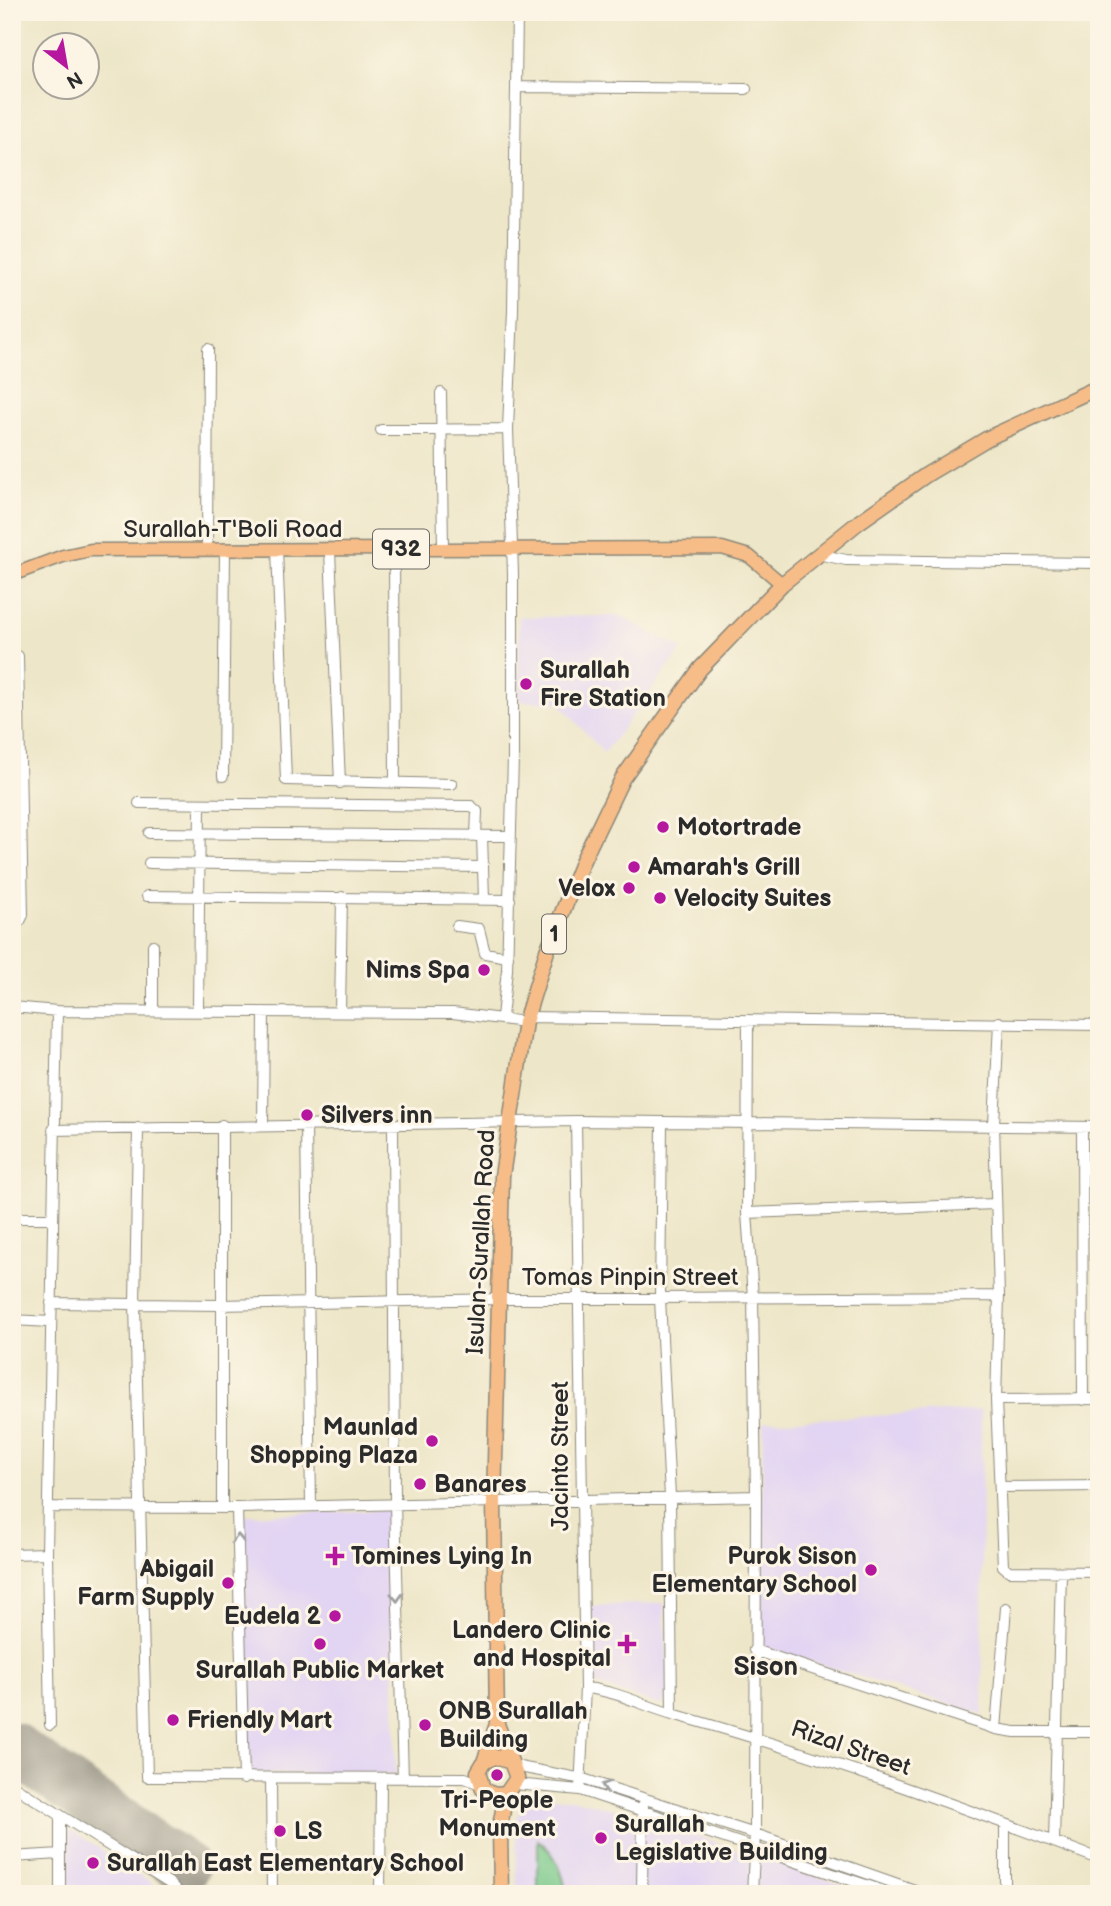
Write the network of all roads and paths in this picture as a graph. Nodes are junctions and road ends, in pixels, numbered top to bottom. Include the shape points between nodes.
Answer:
1 (517, 12) edge
2 (516, 86) junction
3 (746, 89) dead end
4 (208, 349) dead end
5 (1099, 387) edge
6 (441, 393) dead end
7 (440, 429) junction
8 (508, 429) junction
9 (381, 430) dead end
10 (277, 549) junction
11 (394, 549) junction
12 (443, 549) junction
13 (207, 550) junction
14 (225, 550) junction
15 (330, 551) junction
16 (511, 551) junction
17 (818, 554) junction
18 (1099, 563) edge
19 (12, 575) edge
20 (782, 584) junction
21 (18, 656) dead end
22 (17, 756) edge
23 (223, 776) dead end
24 (340, 783) junction
25 (395, 783) junction
26 (452, 784) dead end
27 (139, 803) dead end
28 (200, 805) junction
29 (149, 833) dead end
30 (198, 835) junction
31 (479, 836) junction
32 (511, 836) junction
33 (149, 863) dead end
34 (197, 864) junction
35 (483, 867) junction
36 (147, 896) dead end
37 (197, 896) junction
38 (342, 897) junction
39 (484, 899) junction
40 (510, 900) junction
41 (12, 924) edge
42 (457, 926) dead end
43 (153, 945) dead end
44 (508, 957) junction
45 (12, 1007) edge
46 (153, 1009) junction
47 (198, 1009) junction
48 (57, 1011) junction
49 (264, 1012) junction
50 (340, 1012) junction
51 (502, 1017) junction
52 (526, 1019) junction
53 (748, 1020) junction
54 (999, 1022) junction
55 (1099, 1025) edge
56 (576, 1121) junction
57 (508, 1123) junction
58 (662, 1124) junction
59 (747, 1124) junction
60 (994, 1124) junction
61 (222, 1125) junction
62 (263, 1125) junction
63 (306, 1125) junction
64 (393, 1125) junction
65 (1082, 1127) junction
66 (1099, 1127) edge
67 (138, 1128) junction
68 (53, 1130) junction
69 (996, 1204) junction
70 (747, 1213) junction
71 (12, 1218) edge
72 (51, 1218) junction
73 (999, 1296) junction
74 (753, 1297) junction
75 (500, 1298) junction
76 (580, 1298) junction
77 (660, 1298) junction
78 (307, 1302) junction
79 (393, 1302) junction
80 (51, 1303) junction
81 (135, 1304) junction
82 (220, 1305) junction
83 (12, 1320) edge
84 (51, 1322) junction
85 (1099, 1399) edge
86 (996, 1400) junction
87 (1083, 1400) junction
88 (1099, 1486) edge
89 (1000, 1488) junction
90 (756, 1496) junction
91 (670, 1497) junction
92 (581, 1500) junction
93 (494, 1502) junction
94 (395, 1504) junction
95 (140, 1506) junction
96 (311, 1506) junction
97 (50, 1507) junction
98 (222, 1508) junction
99 (237, 1508) junction
100 (47, 1553) junction
101 (12, 1554) edge
102 (1099, 1572) edge
103 (1061, 1573) junction
104 (1006, 1608) dead end
105 (754, 1650) junction
106 (585, 1688) junction
107 (672, 1714) junction
108 (497, 1724) junction
109 (50, 1725) dead end
110 (996, 1729) junction
111 (1059, 1731) junction
112 (1099, 1732) edge
113 (753, 1736) junction
114 (482, 1764) junction
115 (512, 1764) junction
116 (271, 1778) junction
117 (465, 1778) junction
118 (244, 1779) junction
119 (381, 1779) junction
120 (402, 1779) junction
121 (583, 1779) junction
122 (14, 1788) edge
123 (484, 1788) junction
124 (511, 1789) junction
125 (580, 1790) junction
126 (645, 1798) junction
127 (642, 1810) junction
128 (60, 1816) junction
129 (71, 1823) junction
130 (1005, 1824) junction
131 (500, 1826) junction
132 (61, 1830) junction
133 (755, 1833) junction
134 (1054, 1842) junction
135 (753, 1848) junction
136 (60, 1854) junction
137 (12, 1857) edge
138 (1099, 1859) edge
139 (884, 1879) junction
140 (880, 1889) junction
141 (60, 1894) edge
142 (180, 1894) edge
143 (272, 1894) edge
144 (380, 1894) edge
145 (501, 1894) edge
146 (642, 1894) edge
147 (751, 1894) edge
148 (893, 1894) edge
149 (926, 1894) edge
150 (1005, 1894) edge

1 - 2 street
2 - 3 street
2 - 8 street
4 - 13 street
5 - 17 highway, Isulan-Surallah Road / 1 via 988,438 926,475
6 - 7 street
7 - 8 street
7 - 9 street
7 - 12 street
8 - 16 street
10 - 14 main road, Surallah-T'Boli Road / 932
10 - 15 main road, Surallah-T'Boli Road / 932
10 - 24 street via 285,779 290,783
11 - 12 main road, Surallah-T'Boli Road / 932
11 - 15 main road, Surallah-T'Boli Road / 932
11 - 25 street
12 - 16 main road, Surallah-T'Boli Road / 932
13 - 14 main road, Surallah-T'Boli Road / 932
13 - 19 main road, Surallah-T'Boli Road / 932 via 91,550
14 - 23 street
15 - 24 street
16 - 20 main road, Surallah-T'Boli Road / 932 via 722,548 749,556
16 - 32 street
17 - 18 street via 846,560
17 - 20 highway, Isulan-Surallah Road / 1
20 - 52 highway, Isulan-Surallah Road / 1 via 700,669 622,779 583,860
21 - 22 street
22 - 41 street via 23,915
24 - 25 street
25 - 26 street
27 - 28 street
28 - 30 street
28 - 31 street via 471,806 477,811
29 - 30 street
30 - 31 street
30 - 34 street
31 - 32 street
31 - 35 street
32 - 40 street
33 - 34 street
34 - 35 street
34 - 37 street
35 - 39 street
36 - 37 street
37 - 38 street
37 - 47 street
38 - 39 street
38 - 50 street
39 - 40 street
40 - 44 street
42 - 44 street via 479,929 485,954
43 - 46 street
44 - 51 street
45 - 48 street
46 - 47 street
46 - 48 street
47 - 49 street
48 - 68 street
49 - 50 street
49 - 62 street
50 - 51 street
51 - 52 street
52 - 53 street
52 - 57 highway, Isulan-Surallah Road / 1
53 - 54 street
53 - 59 street
54 - 55 street
54 - 60 street
56 - 57 street
56 - 58 street
56 - 76 street, Jacinto Street
57 - 64 street
57 - 75 highway, Isulan-Surallah Road / 1 via 500,1219
58 - 59 street
58 - 77 street
59 - 60 street
59 - 70 street
60 - 65 street
60 - 69 street
61 - 62 street
61 - 67 street
61 - 82 street
62 - 63 street
63 - 64 street
63 - 78 street
64 - 79 street
65 - 66 street
65 - 87 street
67 - 68 street
67 - 81 street
68 - 72 street
69 - 70 street
69 - 73 street
70 - 74 street
71 - 72 street
72 - 80 street
73 - 74 street, Tomas Pinpin Street
73 - 86 street
74 - 77 street, Tomas Pinpin Street
74 - 90 street
75 - 76 street, Tomas Pinpin Street
75 - 79 street, Tomas Pinpin Street
75 - 93 highway, Isulan-Surallah Road / 1
76 - 77 street, Tomas Pinpin Street
76 - 92 street, Jacinto Street
77 - 91 street
78 - 79 street, Tomas Pinpin Street
78 - 82 street, Tomas Pinpin Street
78 - 96 street
79 - 94 street
80 - 81 street, Tomas Pinpin Street
80 - 84 street
81 - 82 street, Tomas Pinpin Street
81 - 95 street
82 - 98 street
83 - 84 street
84 - 97 street
85 - 87 street
86 - 87 street
86 - 89 street
88 - 89 street
89 - 103 street via 1005,1569
90 - 91 street
90 - 105 street
91 - 92 street
91 - 107 street
92 - 93 street
92 - 106 street, Jacinto Street
93 - 94 street
93 - 108 highway, Isulan-Surallah Road / 1
94 - 96 street
94 -> 120 street
95 - 97 street
95 - 98 street
95 - 118 street via 147,1777
96 - 99 street
97 - 100 street
98 - 99 street
118 -> 99 street
100 - 101 street
100 - 109 street
102 - 103 street
103 - 111 street
104 - 110 street
105 - 110 street
105 - 113 street
106 - 107 street, Rizal Street via 619,1693
106 - 121 street, Jacinto Street
107 - 113 street, Rizal Street
108 - 114 highway, Isulan-Surallah Road / 1
108 - 115 highway, Isulan-Surallah Road / 1
110 - 111 street
111 - 112 street
111 - 134 street
113 - 130 street, Rizal Street
113 - 133 street
114 - 115 highway via 495,1757
114 - 117 street
114 - 123 highway, 1
115 - 121 street
115 - 124 highway, 1
116 - 118 street
116 - 119 street
116 - 143 street
117 - 120 street
117 - 123 street
119 - 120 street
119 - 144 street
121 - 125 street, Jacinto Street
126 -> 121 street
122 - 128 street
123 - 124 highway
123 - 131 highway, 1
124 - 125 street
124 - 131 highway, 1
125 - 127 street
126 - 127 street
126 - 133 street
127 - 135 street
127 - 146 street
128 - 129 street
128 - 132 street
129 - 132 street
129 - 142 street
130 - 134 street, Rizal Street
130 - 150 street
131 - 145 highway, 1
132 - 136 street
133 - 135 street
133 - 139 street
134 - 138 street, Rizal Street
135 - 140 street
135 - 147 street
136 - 137 street
136 - 141 street
139 - 140 street
139 - 149 street
140 - 148 street

